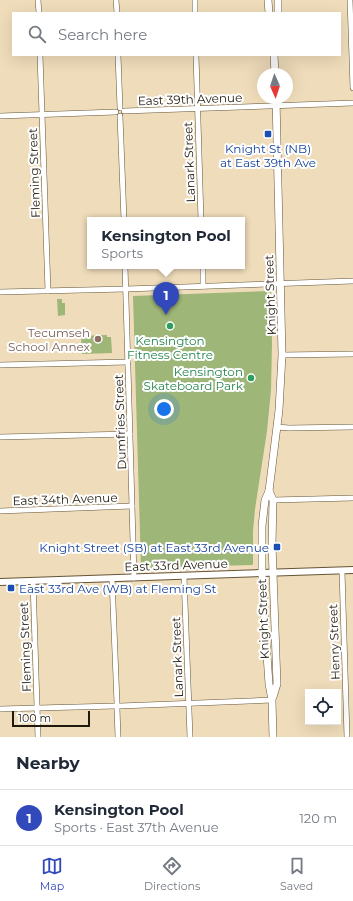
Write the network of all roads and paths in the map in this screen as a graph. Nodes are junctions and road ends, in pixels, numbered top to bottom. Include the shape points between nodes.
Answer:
1 (38, 0) edge
2 (116, 0) edge
3 (194, 0) edge
4 (268, 0) edge
5 (278, 0) edge
6 (350, 0) edge
7 (39, 12) edge
8 (117, 12) edge
9 (195, 12) edge
10 (269, 12) edge
11 (278, 12) edge
12 (40, 56) edge
13 (118, 56) edge
14 (196, 56) edge
15 (274, 56) edge
16 (275, 68) edge
17 (353, 88) edge
18 (353, 103) edge
19 (276, 106) junction
20 (197, 109) junction
21 (120, 112) junction
22 (42, 114) junction
23 (0, 116) edge
24 (124, 217) edge
25 (201, 217) edge
26 (125, 269) edge
27 (203, 269) edge
28 (353, 281) edge
29 (280, 284) junction
30 (203, 286) junction
31 (126, 289) junction
32 (48, 290) junction
33 (0, 292) edge
34 (353, 354) edge
35 (282, 355) junction
36 (128, 362) junction
37 (0, 365) edge
38 (353, 426) edge
39 (277, 427) junction
40 (130, 434) junction
41 (0, 437) edge
42 (269, 491) junction
43 (353, 498) edge
44 (273, 500) junction
45 (132, 506) junction
46 (0, 511) edge
47 (353, 570) edge
48 (342, 571) junction
49 (273, 573) junction
50 (262, 574) junction
51 (184, 576) junction
52 (134, 578) junction
53 (112, 579) junction
54 (33, 581) junction
55 (0, 582) edge
56 (272, 700) junction
57 (189, 703) junction
58 (117, 706) junction
59 (36, 708) junction
60 (0, 709) edge
61 (38, 737) edge
62 (118, 737) edge
63 (190, 737) edge
64 (274, 737) edge
65 (347, 737) edge

1 - 7 street
2 - 8 street
3 - 9 street
4 - 10 main road
5 - 11 main road
6 - 17 street
12 - 22 street, Fleming Street
13 - 21 street
14 - 20 street, Lanark Street
15 - 16 main road
18 - 19 street, East 39th Avenue
19 - 20 street, East 39th Avenue
19 - 29 main road, Knight Street
20 - 21 street, East 39th Avenue
20 - 25 street, Lanark Street
21 - 22 street, East 39th Avenue
21 - 24 street
22 - 23 street, East 39th Avenue
22 - 32 street, Fleming Street
26 - 31 street, Dumfries Street
27 - 30 street
28 - 29 street
29 - 30 street
29 - 35 main road, Knight Street
30 - 31 street
31 - 32 street
31 - 36 street, Dumfries Street
32 - 33 street
34 - 35 street
35 - 39 main road, Knight Street
36 - 37 street
36 - 40 street, Dumfries Street
38 - 39 street
39 - 42 main road, Knight Street
40 - 41 street
40 - 45 street, Dumfries Street
42 - 44 main road, Knight Street
42 - 50 main road, Knight Street via 265,500 262,526
43 - 44 street
44 - 49 main road, Knight Street
45 - 46 street, East 34th Avenue
45 - 52 street, Dumfries Street
47 - 48 street, East 33rd Avenue
48 - 49 street, East 33rd Avenue
48 - 65 street, Henry Street
49 - 50 street, East 33rd Avenue
49 - 56 main road, Knight Street via 276,684
50 - 51 street, East 33rd Avenue
50 - 56 main road, Knight Street
51 - 52 street, East 33rd Avenue
51 - 57 street, Lanark Street
52 - 53 street, East 33rd Avenue
53 - 54 street, East 33rd Avenue
53 - 58 street
54 - 55 street, East 33rd Avenue
54 - 59 street, Fleming Street
56 - 57 street
56 - 64 main road, Knight Street
57 - 58 street
57 - 63 street, Lanark Street
58 - 59 street
58 - 62 street
59 - 60 street
59 - 61 street, Fleming Street

